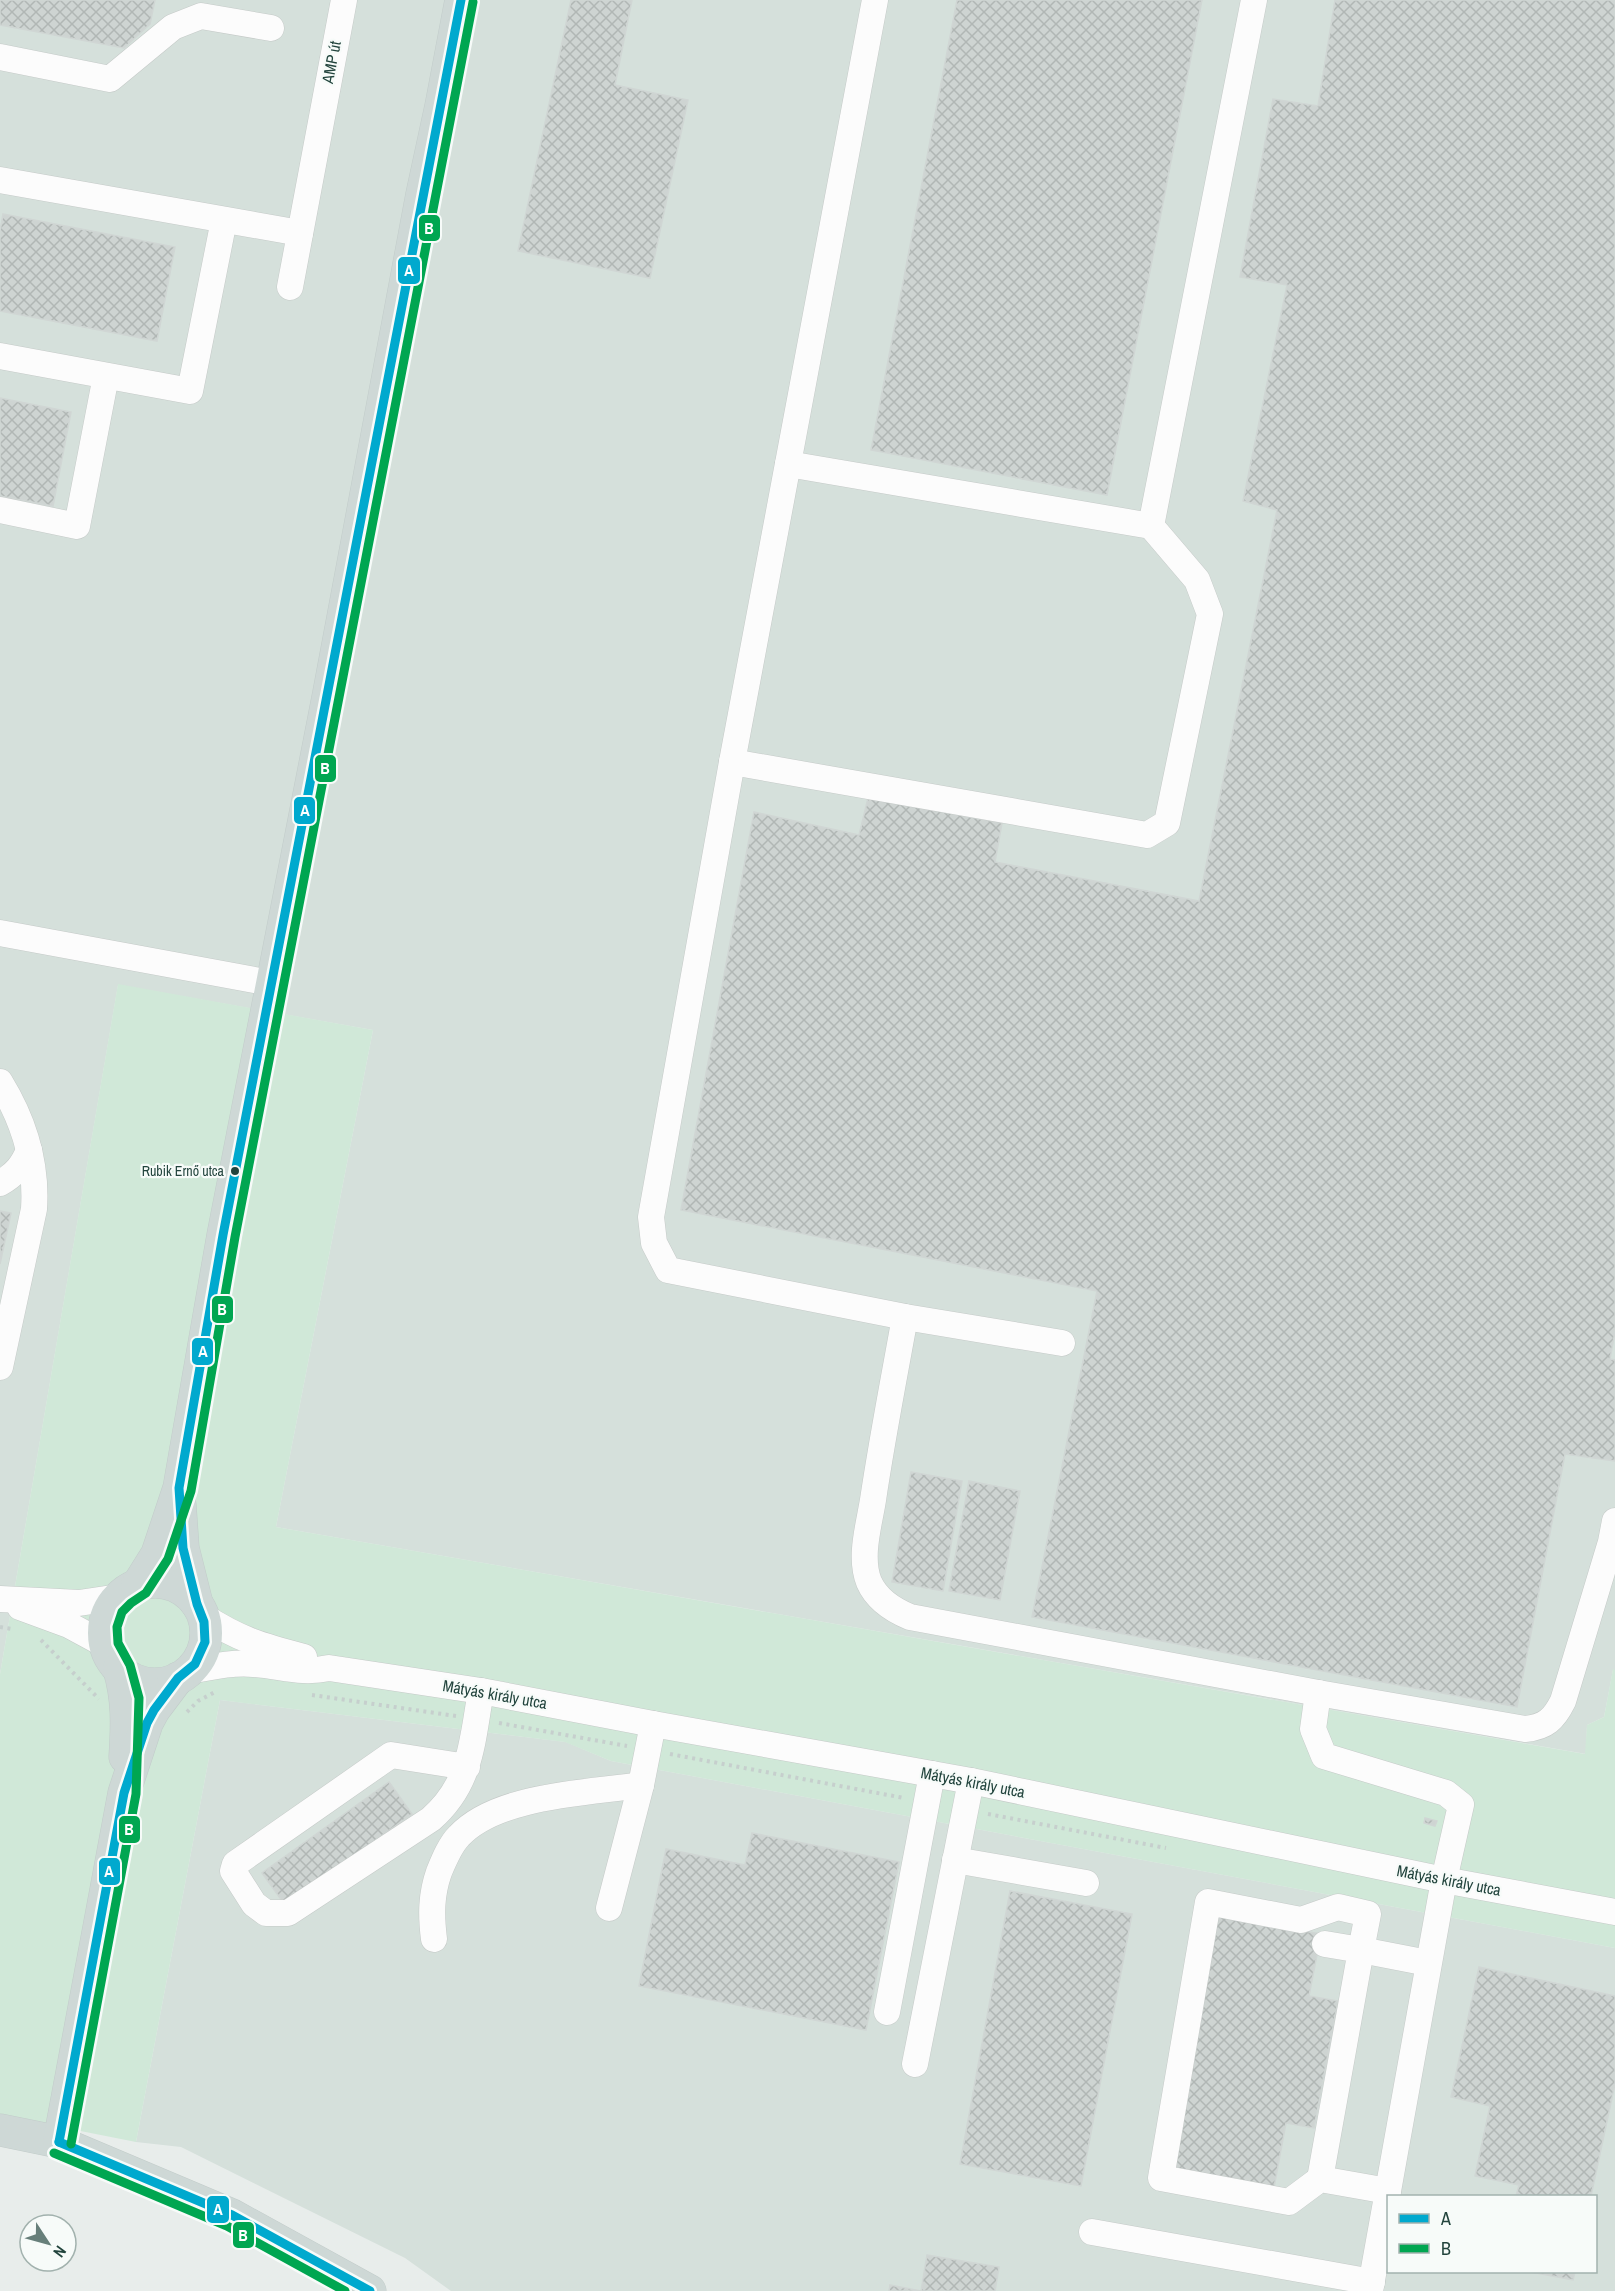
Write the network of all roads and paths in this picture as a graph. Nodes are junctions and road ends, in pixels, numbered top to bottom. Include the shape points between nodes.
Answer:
1 (344, 0) edge
2 (461, 0) edge
3 (875, 0) edge
4 (1254, 0) edge
5 (271, 28) dead end
6 (0, 57) edge
7 (0, 180) edge
8 (224, 220) junction
9 (300, 233) junction
10 (290, 287) dead end
11 (0, 356) edge
12 (106, 376) junction
13 (788, 464) junction
14 (0, 510) edge
15 (1151, 526) junction
16 (732, 762) junction
17 (0, 933) edge
18 (271, 983) junction
19 (4, 1095) edge
20 (29, 1150) junction
21 (0, 1183) edge
22 (905, 1317) junction
23 (1062, 1343) dead end
24 (0, 1367) edge
25 (179, 1488) junction
26 (1615, 1521) edge
27 (128, 1592) junction
28 (0, 1599) edge
29 (200, 1610) junction
30 (0, 1627) edge
31 (15, 1630) dead end
32 (32, 1636) dead end
33 (112, 1657) junction
34 (329, 1668) junction
35 (183, 1675) junction
36 (223, 1687) dead end
37 (481, 1690) junction
38 (301, 1693) dead end
39 (1318, 1693) junction
40 (138, 1718) junction
41 (476, 1718) junction
42 (653, 1724) junction
43 (648, 1750) junction
44 (467, 1767) junction
45 (932, 1774) junction
46 (971, 1781) junction
47 (641, 1785) junction
48 (926, 1803) junction
49 (965, 1809) junction
50 (1174, 1849) dead end
51 (955, 1860) junction
52 (1444, 1880) junction
53 (1086, 1883) dead end
54 (609, 1908) dead end
55 (1615, 1912) edge
56 (434, 1939) dead end
57 (1324, 1944) dead end
58 (1361, 1950) junction
59 (1428, 1963) junction
60 (886, 2012) dead end
61 (915, 2064) dead end
62 (0, 2130) edge
63 (59, 2142) junction
64 (1320, 2179) junction
65 (1388, 2191) junction
66 (1387, 2195) edge
67 (1387, 2197) edge
68 (1092, 2232) dead end
69 (1371, 2287) edge
70 (370, 2291) edge

1 - 9 street, AMP út
2 - 18 main road
3 - 13 street
4 - 15 street
5 - 6 street via 201,16 173,27 110,79
7 - 8 street
8 - 9 street
8 - 12 street via 190,391
9 - 10 street, AMP út
11 - 12 street
12 - 14 street via 77,526
13 - 15 street
13 - 16 street
15 - 16 street via 1197,580 1210,614 1167,822 1147,835
16 - 22 street via 651,1217 654,1243 668,1269
17 - 18 street
18 - 25 main road
19 - 20 street
20 - 21 street via 17,1171
20 - 24 street via 35,1189 33,1209
22 - 23 street
22 - 39 street via 865,1554 869,1582 884,1602 910,1617
25 - 27 main road via 157,1554
25 - 29 main road via 183,1548
26 - 39 street via 1563,1701 1548,1723 1525,1729
27 - 28 street via 79,1603
27 - 29 main road via 153,1582 169,1584 184,1591
27 - 33 main road via 106,1618 104,1635
28 - 33 street via 69,1626
29 - 34 street, Mátyás király utca via 232,1635 313,1659
29 - 35 main road via 206,1628 204,1647
30 - 31 path
32 - 40 path via 41,1639 114,1714
33 - 35 main road via 131,1678 145,1683 161,1684
33 - 40 main road
34 - 35 street, Mátyás király utca via 311,1672 229,1664
34 - 37 street, Mátyás király utca
35 - 40 main road
36 - 40 path via 198,1701 175,1725
37 - 41 street
37 - 42 street, Mátyás király utca
38 - 41 path
39 - 52 street via 1313,1729 1324,1756 1446,1793 1461,1805
40 - 63 main road
41 - 43 path
41 - 44 street
42 - 43 street
42 - 45 street, Mátyás király utca
43 - 47 street
43 - 48 path
44 - 44 street via 453,1795 430,1819 288,1912 266,1913 254,1904 233,1871 235,1864 391,1755
45 - 46 street, Mátyás király utca
45 - 48 street
46 - 49 street
46 - 52 street, Mátyás király utca
47 - 54 street
47 - 56 street via 530,1801 471,1825 449,1850 436,1883 431,1901
48 - 60 street
49 - 50 path
49 - 51 street
51 - 53 street
51 - 61 street
52 - 55 street, Mátyás király utca
52 - 59 street
57 - 58 street
58 - 59 street
58 - 64 street
58 - 64 street via 1368,1914 1338,1907 1301,1920 1208,1902 1161,2178 1289,2202
59 - 65 street
62 - 63 main road
63 - 70 main road via 232,2215
64 - 65 street
65 - 66 street
67 - 69 street
68 - 69 street

